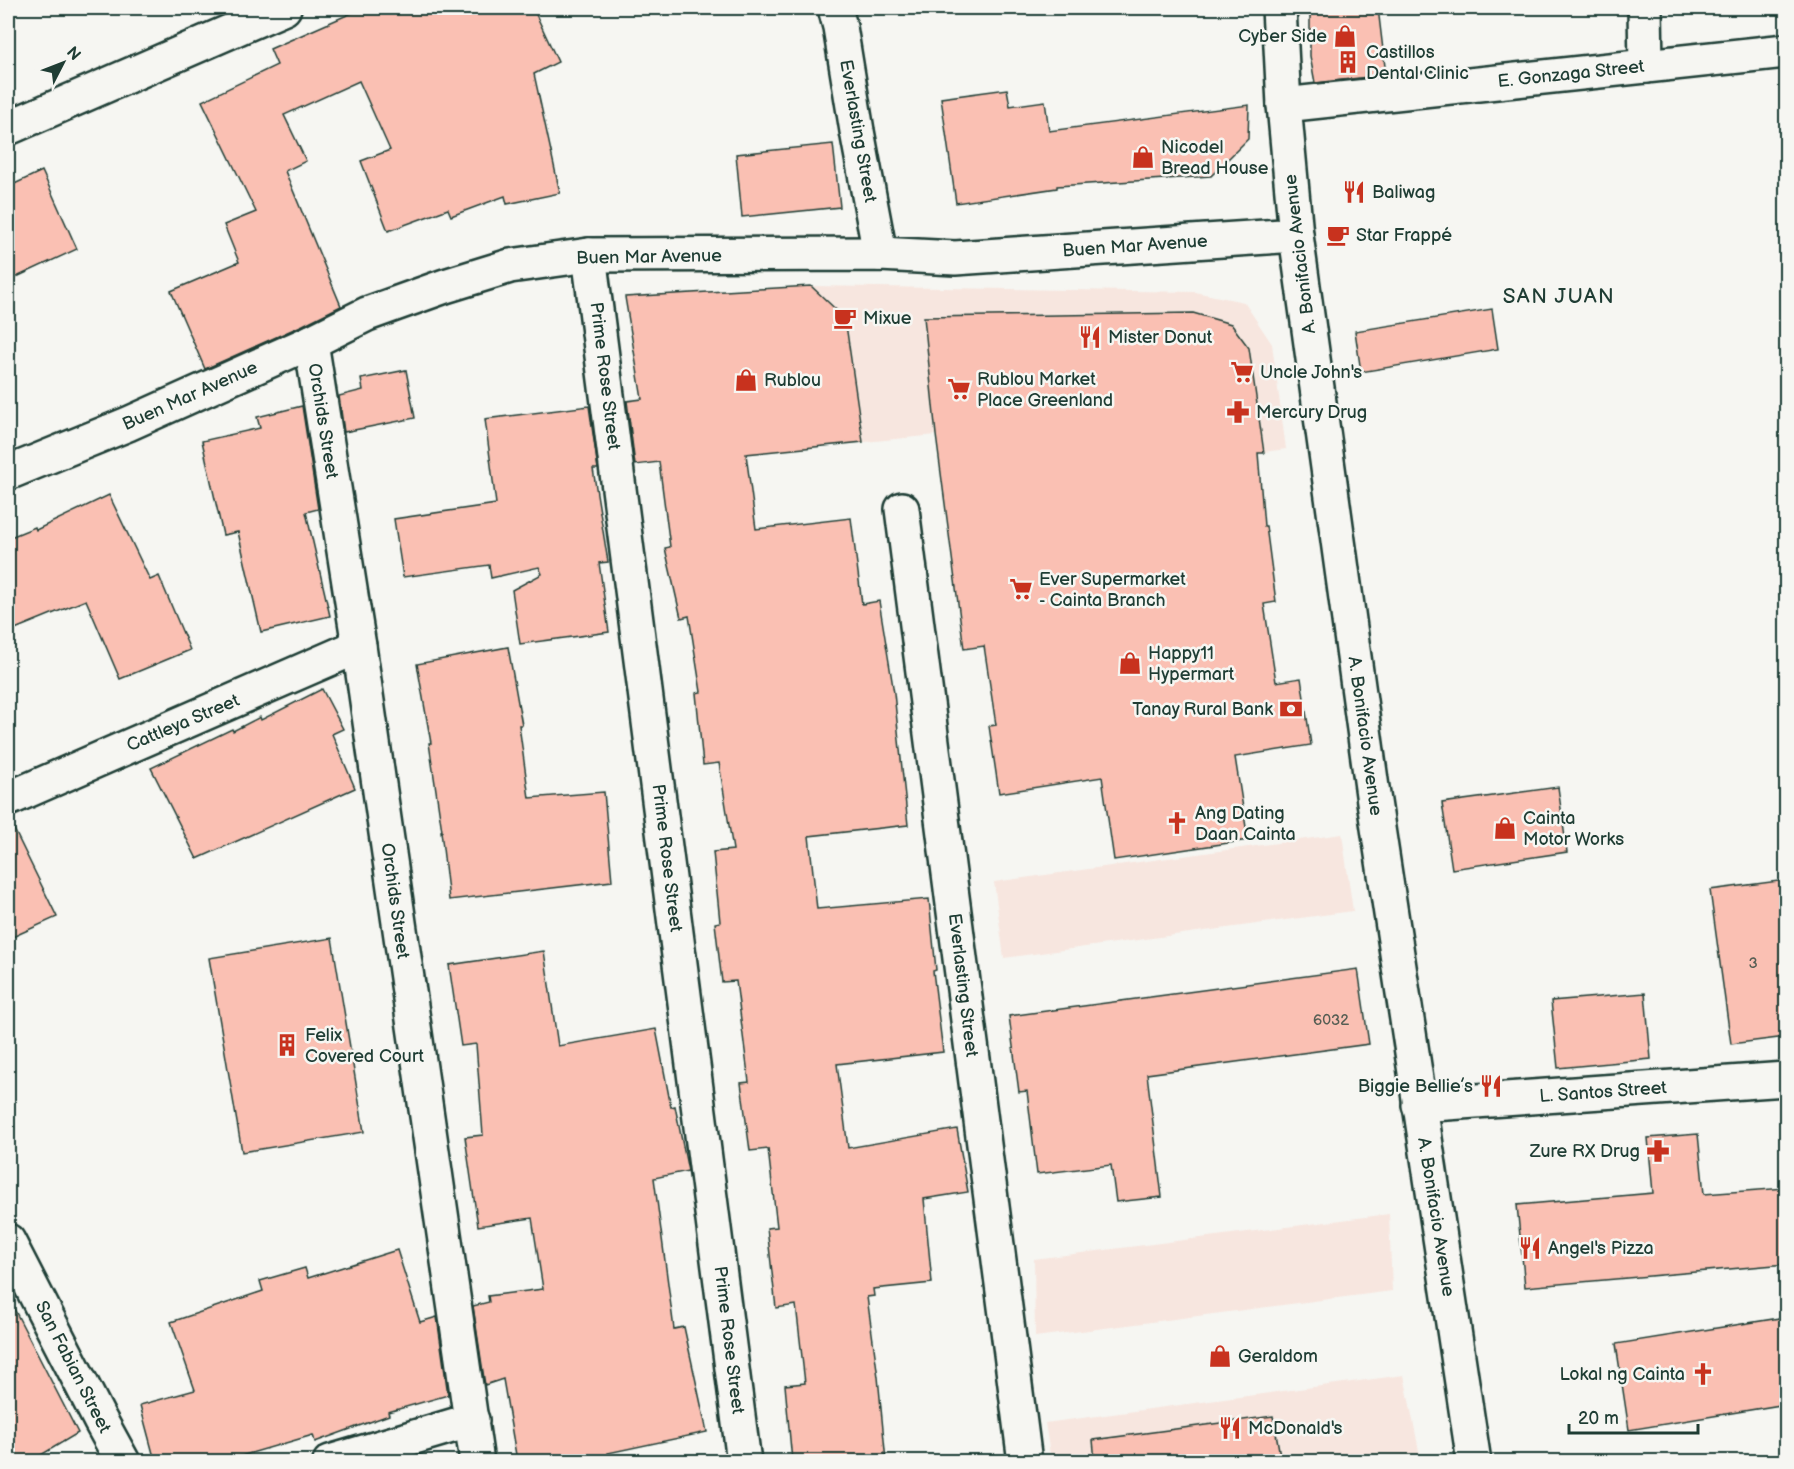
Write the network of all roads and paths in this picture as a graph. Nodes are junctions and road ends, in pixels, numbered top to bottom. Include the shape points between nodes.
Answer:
1 (284, 8) edge
2 (835, 8) edge
3 (1279, 8) edge
4 (1645, 8) edge
5 (1786, 51) edge
6 (1646, 66) junction
7 (1284, 105) junction
8 (8, 128) edge
9 (1296, 235) junction
10 (880, 254) junction
11 (590, 255) junction
12 (311, 342) junction
13 (8, 473) edge
14 (902, 509) dead end
15 (359, 646) junction
16 (8, 799) edge
17 (1786, 1079) edge
18 (1419, 1105) junction
19 (8, 1241) edge
20 (472, 1420) junction
21 (123, 1461) edge
22 (330, 1461) edge
23 (477, 1461) edge
24 (744, 1461) edge
25 (1025, 1461) edge
26 (1474, 1461) edge

1 - 8 street
2 - 10 street, Everlasting Street
3 - 7 street, A. Bonifacio Avenue
4 - 6 street
5 - 6 street, E. Gonzaga Street
6 - 7 street, E. Gonzaga Street
7 - 9 street, A. Bonifacio Avenue
9 - 10 street, Buen Mar Avenue via 955,258
9 - 18 street, A. Bonifacio Avenue
10 - 11 street, Buen Mar Avenue
11 - 12 street, Buen Mar Avenue via 510,266 445,286 367,314
11 - 24 street, Prime Rose Street
12 - 13 street, Buen Mar Avenue
12 - 15 street, Orchids Street
14 - 25 street, Everlasting Street
15 - 16 street, Cattleya Street
15 - 20 street, Orchids Street
17 - 18 street, L. Santos Street
18 - 26 street, A. Bonifacio Avenue
19 - 21 street, San Fabian Street
20 - 22 street
20 - 23 street, Orchids Street

